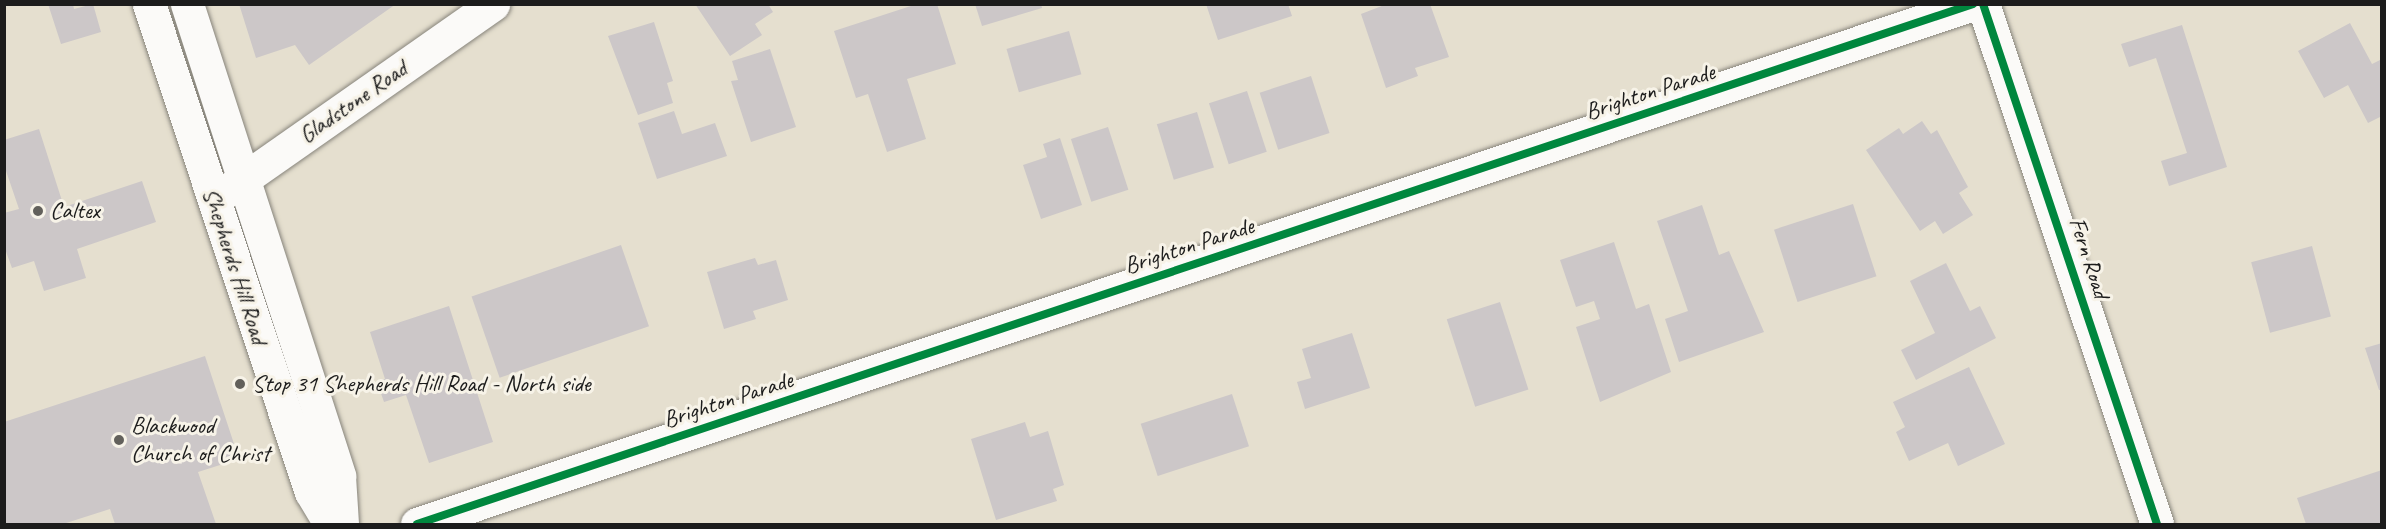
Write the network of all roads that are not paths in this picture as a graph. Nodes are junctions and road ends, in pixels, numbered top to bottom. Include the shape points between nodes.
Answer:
1 (149, 4) edge
2 (187, 4) edge
3 (493, 4) edge
4 (1973, 4) edge
5 (1983, 4) edge
6 (243, 179) junction
7 (213, 200) junction
8 (330, 525) edge
9 (342, 525) edge
10 (417, 525) edge
11 (2157, 525) edge

1 - 7 street, Shepherds Hill Road
2 - 6 street, Shepherds Hill Road
3 - 6 street, Gladstone Road
4 - 10 street, Brighton Parade
5 - 11 street, Fern Road
6 - 7 street, Gladstone Road
6 - 9 street, Shepherds Hill Road via 339,476
7 - 8 street, Shepherds Hill Road via 310,492

